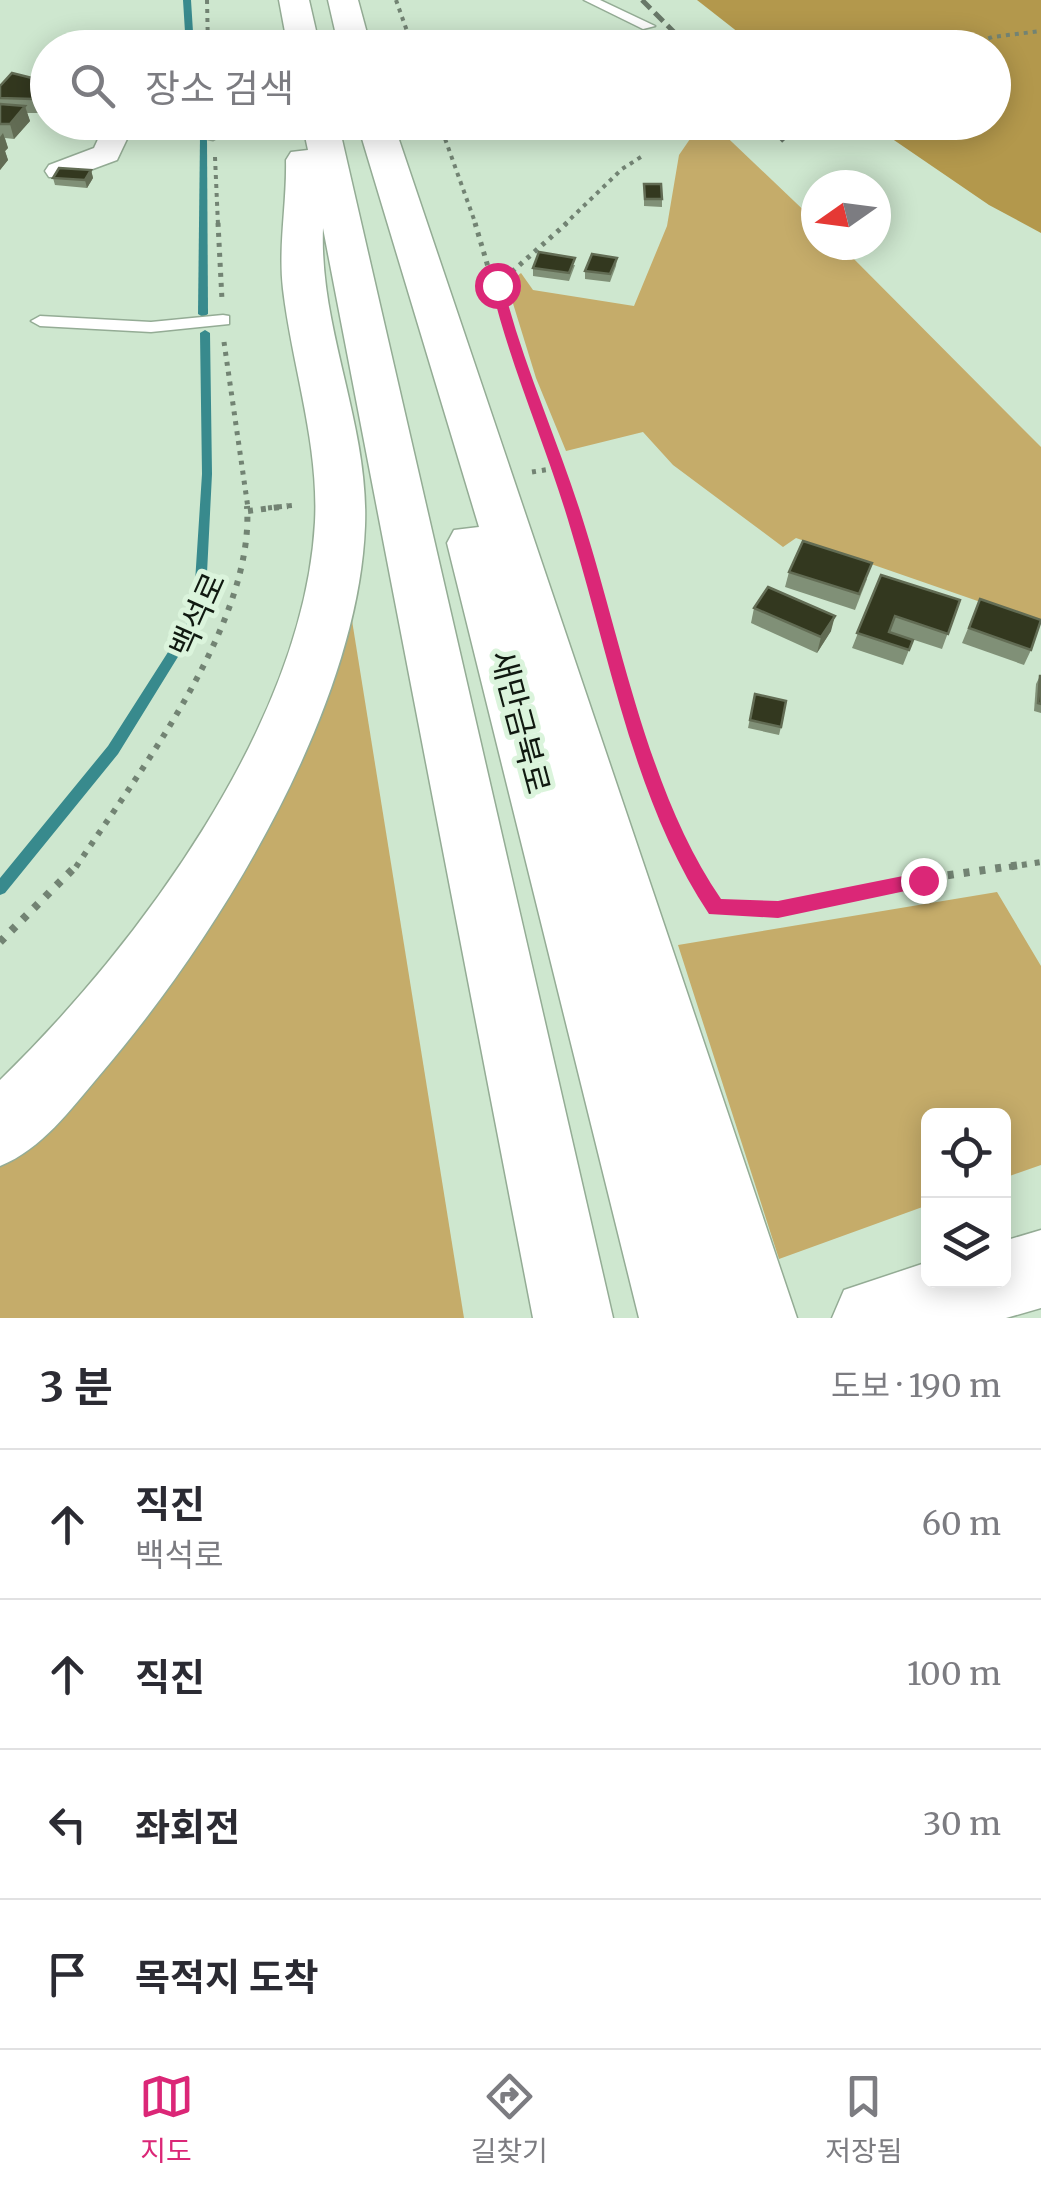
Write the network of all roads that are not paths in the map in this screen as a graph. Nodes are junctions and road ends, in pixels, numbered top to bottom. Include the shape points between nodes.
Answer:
1 (292, 0) edge
2 (344, 0) edge
3 (590, 0) edge
4 (648, 26) dead end
5 (293, 30) edge
6 (300, 30) edge
7 (351, 30) edge
8 (111, 140) edge
9 (303, 140) edge
10 (324, 140) edge
11 (378, 140) edge
12 (380, 140) edge
13 (60, 170) edge
14 (223, 320) road end
15 (40, 321) dead end
16 (0, 1130) edge
17 (979, 1288) edge
18 (573, 1318) edge
19 (680, 1318) edge
20 (757, 1318) edge
21 (872, 1318) edge

1 - 5 highway
1 - 6 highway
2 - 7 highway
3 - 4 lane
8 - 13 street via 106,154
9 - 16 highway via 304,284 340,499 318,643 273,761 212,873 141,971 44,1088
10 - 18 highway, 새만금북로
11 - 19 highway, 새만금북로 via 467,522
12 - 20 highway
14 - 15 lane via 150,328
17 - 21 highway

